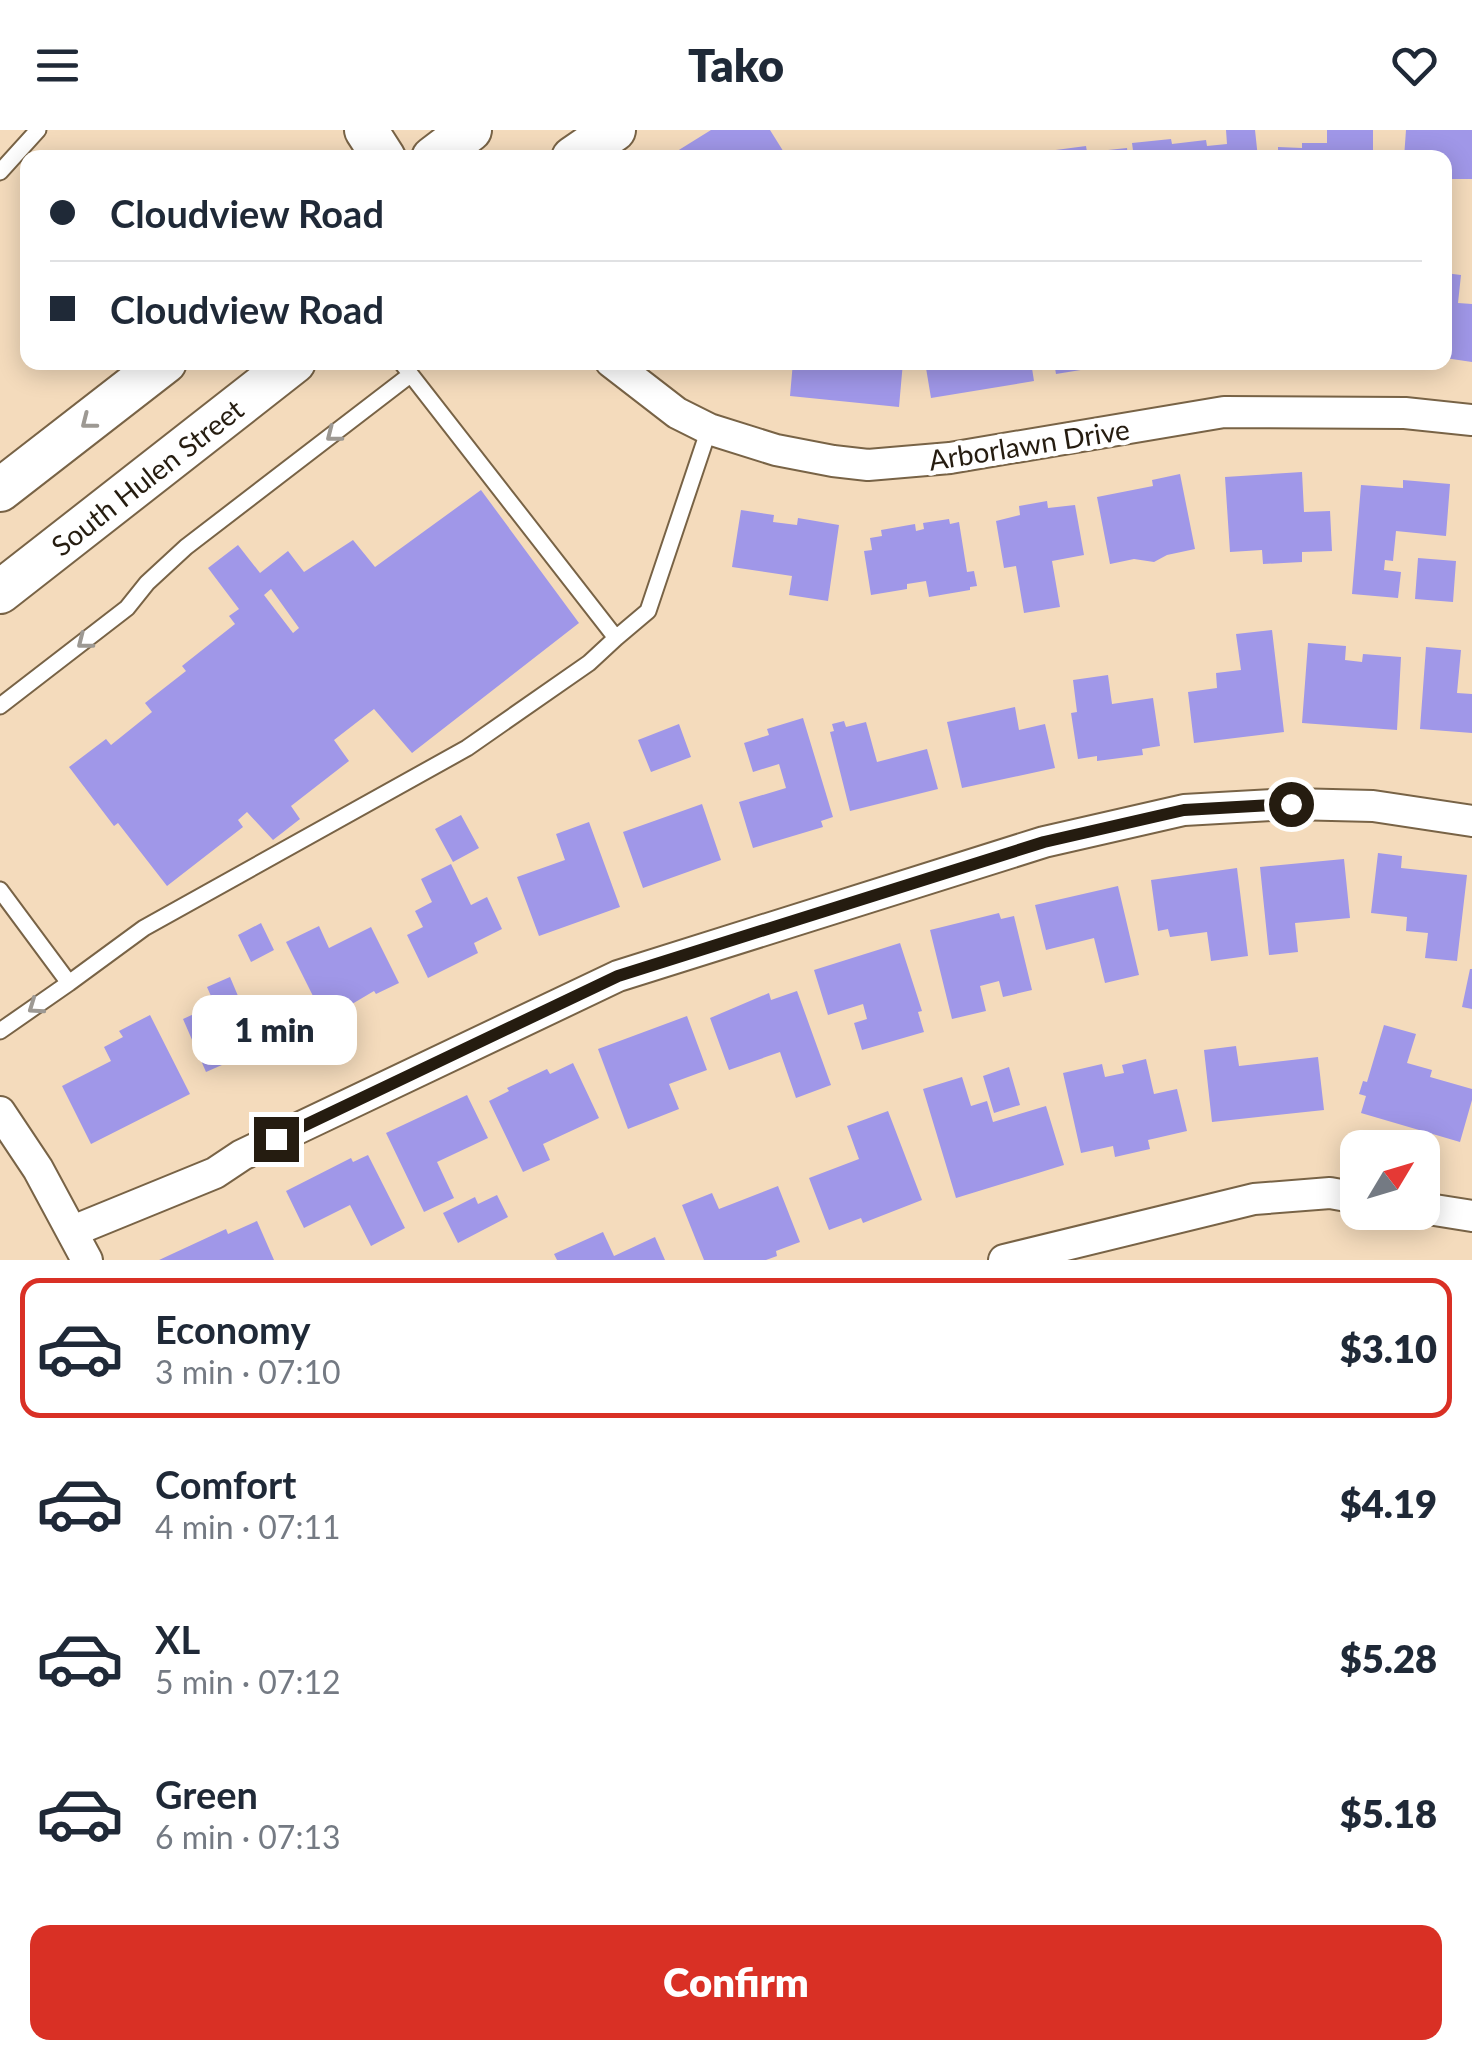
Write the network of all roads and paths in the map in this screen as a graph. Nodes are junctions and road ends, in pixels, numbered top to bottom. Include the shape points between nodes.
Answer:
1 (38, 130) edge
2 (614, 130) edge
3 (585, 150) edge
4 (0, 172) edge
5 (155, 370) edge
6 (284, 370) edge
7 (405, 370) edge
8 (407, 370) edge
9 (622, 370) edge
10 (1472, 420) edge
11 (709, 429) junction
12 (0, 490) edge
13 (0, 592) edge
14 (616, 638) junction
15 (0, 706) edge
16 (1472, 821) edge
17 (0, 890) edge
18 (69, 982) junction
19 (0, 1031) edge
20 (0, 1112) edge
21 (1340, 1194) edge
22 (1440, 1211) edge
23 (1472, 1216) edge
24 (73, 1231) junction
25 (87, 1260) edge
26 (1004, 1260) edge

1 - 4 lane
2 - 3 main road
5 -> 12 main road
6 - 13 main road, South Hulen Street
7 -> 15 lane via 186,547 127,608
8 - 14 lane
9 - 11 street, Arborlawn Drive
10 - 11 street, Arborlawn Drive via 1224,412 950,458 868,464 776,450
11 - 14 lane via 648,611
14 - 18 lane via 466,748 144,928
16 - 24 street via 1373,806 1291,804 1184,810 1044,842 618,976 215,1173
17 - 18 lane
18 -> 19 lane
20 - 24 street
21 - 26 street via 1254,1199
22 - 23 street
24 - 25 street

